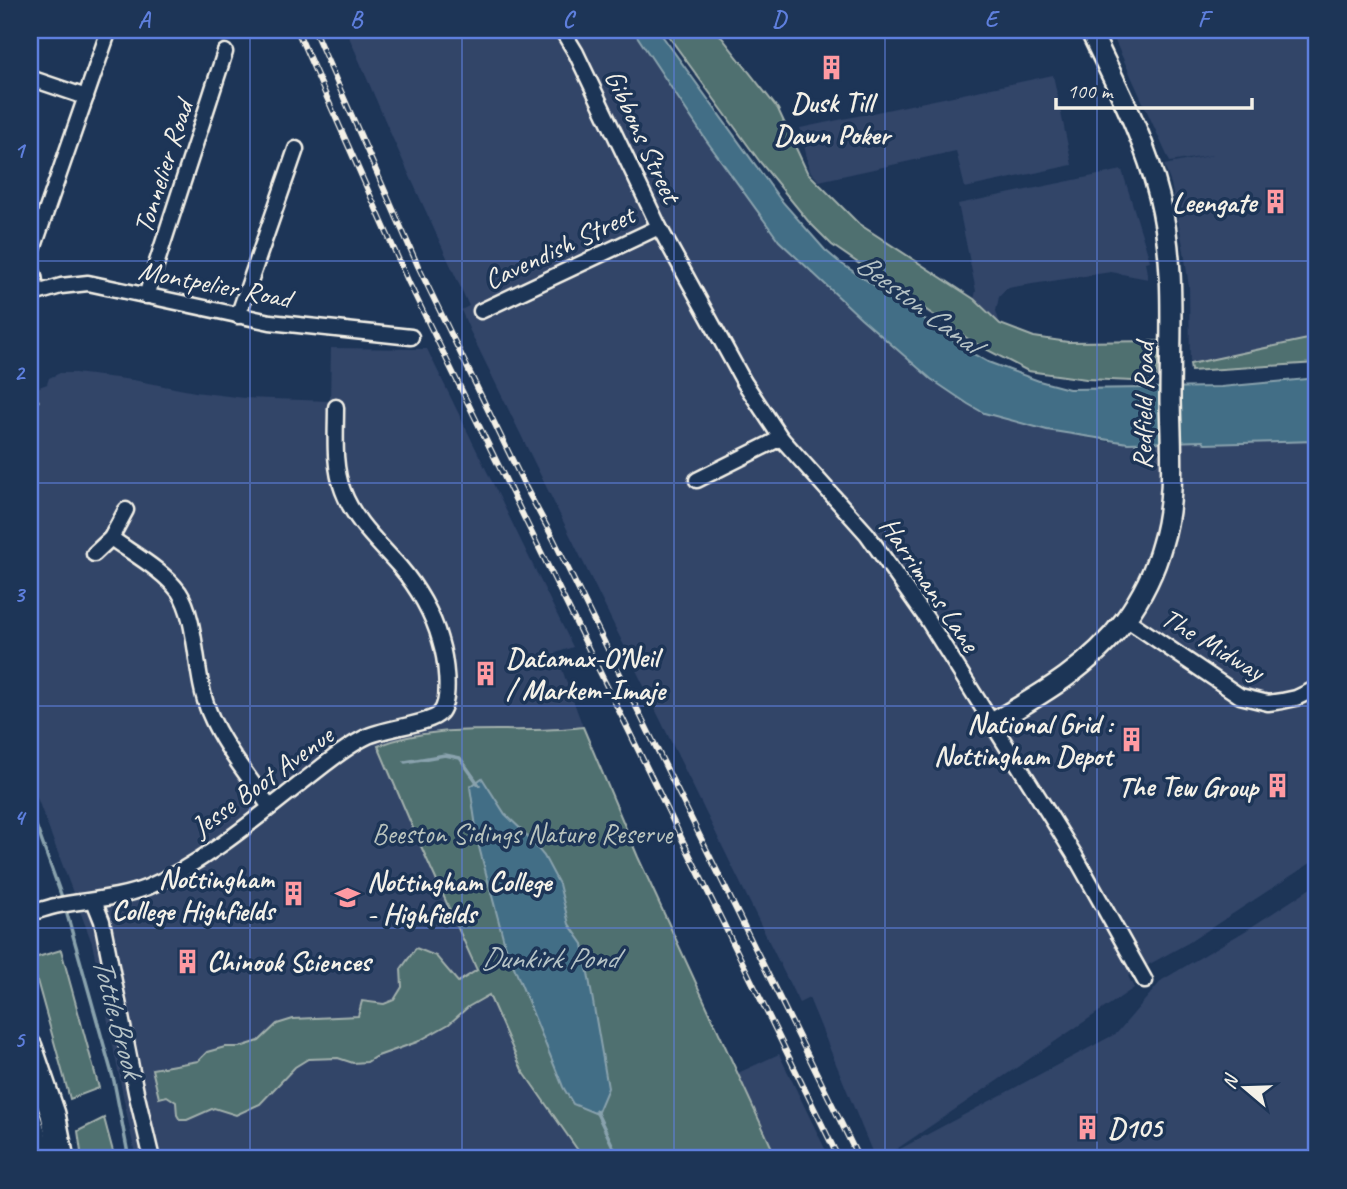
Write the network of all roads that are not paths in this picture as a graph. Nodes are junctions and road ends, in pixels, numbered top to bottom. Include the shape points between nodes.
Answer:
1 (109, 30) edge
2 (562, 30) edge
3 (1090, 30) edge
4 (225, 52) dead end
5 (30, 78) edge
6 (86, 97) junction
7 (296, 149) dead end
8 (659, 227) junction
9 (30, 258) edge
10 (30, 268) edge
11 (33, 294) edge
12 (146, 296) junction
13 (481, 311) dead end
14 (238, 316) junction
15 (411, 337) dead end
16 (336, 407) dead end
17 (782, 438) junction
18 (696, 480) dead end
19 (126, 510) dead end
20 (111, 538) junction
21 (94, 554) dead end
22 (1126, 620) junction
23 (1317, 688) edge
24 (992, 723) junction
25 (270, 807) junction
26 (94, 901) junction
27 (30, 913) edge
28 (1145, 981) dead end
29 (30, 1048) edge
30 (30, 1121) edge
31 (41, 1159) edge
32 (62, 1159) edge
33 (152, 1159) edge

1 - 6 street
2 - 8 street, Gibbons Street
3 - 22 street, Redfield Road via 1132,114 1159,196 1168,243 1173,324 1171,477 1163,543
4 - 12 street, Tonnelier Road
5 - 6 street
6 - 9 street
7 - 14 street
8 - 13 street, Cavendish Street
8 - 17 street, Harrimans Lane via 719,339
10 - 11 street, Montpelier Road
11 - 12 street, Montpelier Road via 88,283
12 - 14 street, Montpelier Road
14 - 15 street, Montpelier Road
16 - 25 street, Jesse Boot Avenue via 343,491 352,510 418,592 433,621 440,640 446,696 439,715 367,736
17 - 18 street
17 - 24 street, Harrimans Lane via 867,534
19 - 20 street
20 - 21 street
20 - 25 street via 178,590 187,608 209,712
22 - 23 street, The Midway via 1253,701 1282,701
22 - 24 street, Redfield Road via 1065,679
24 - 28 street, Harrimans Lane via 1074,854
25 - 26 street, Jesse Boot Avenue via 184,868 148,887
26 - 27 street, Jesse Boot Avenue
26 - 33 street via 102,920
29 - 32 main road via 53,1114
30 - 31 main road

